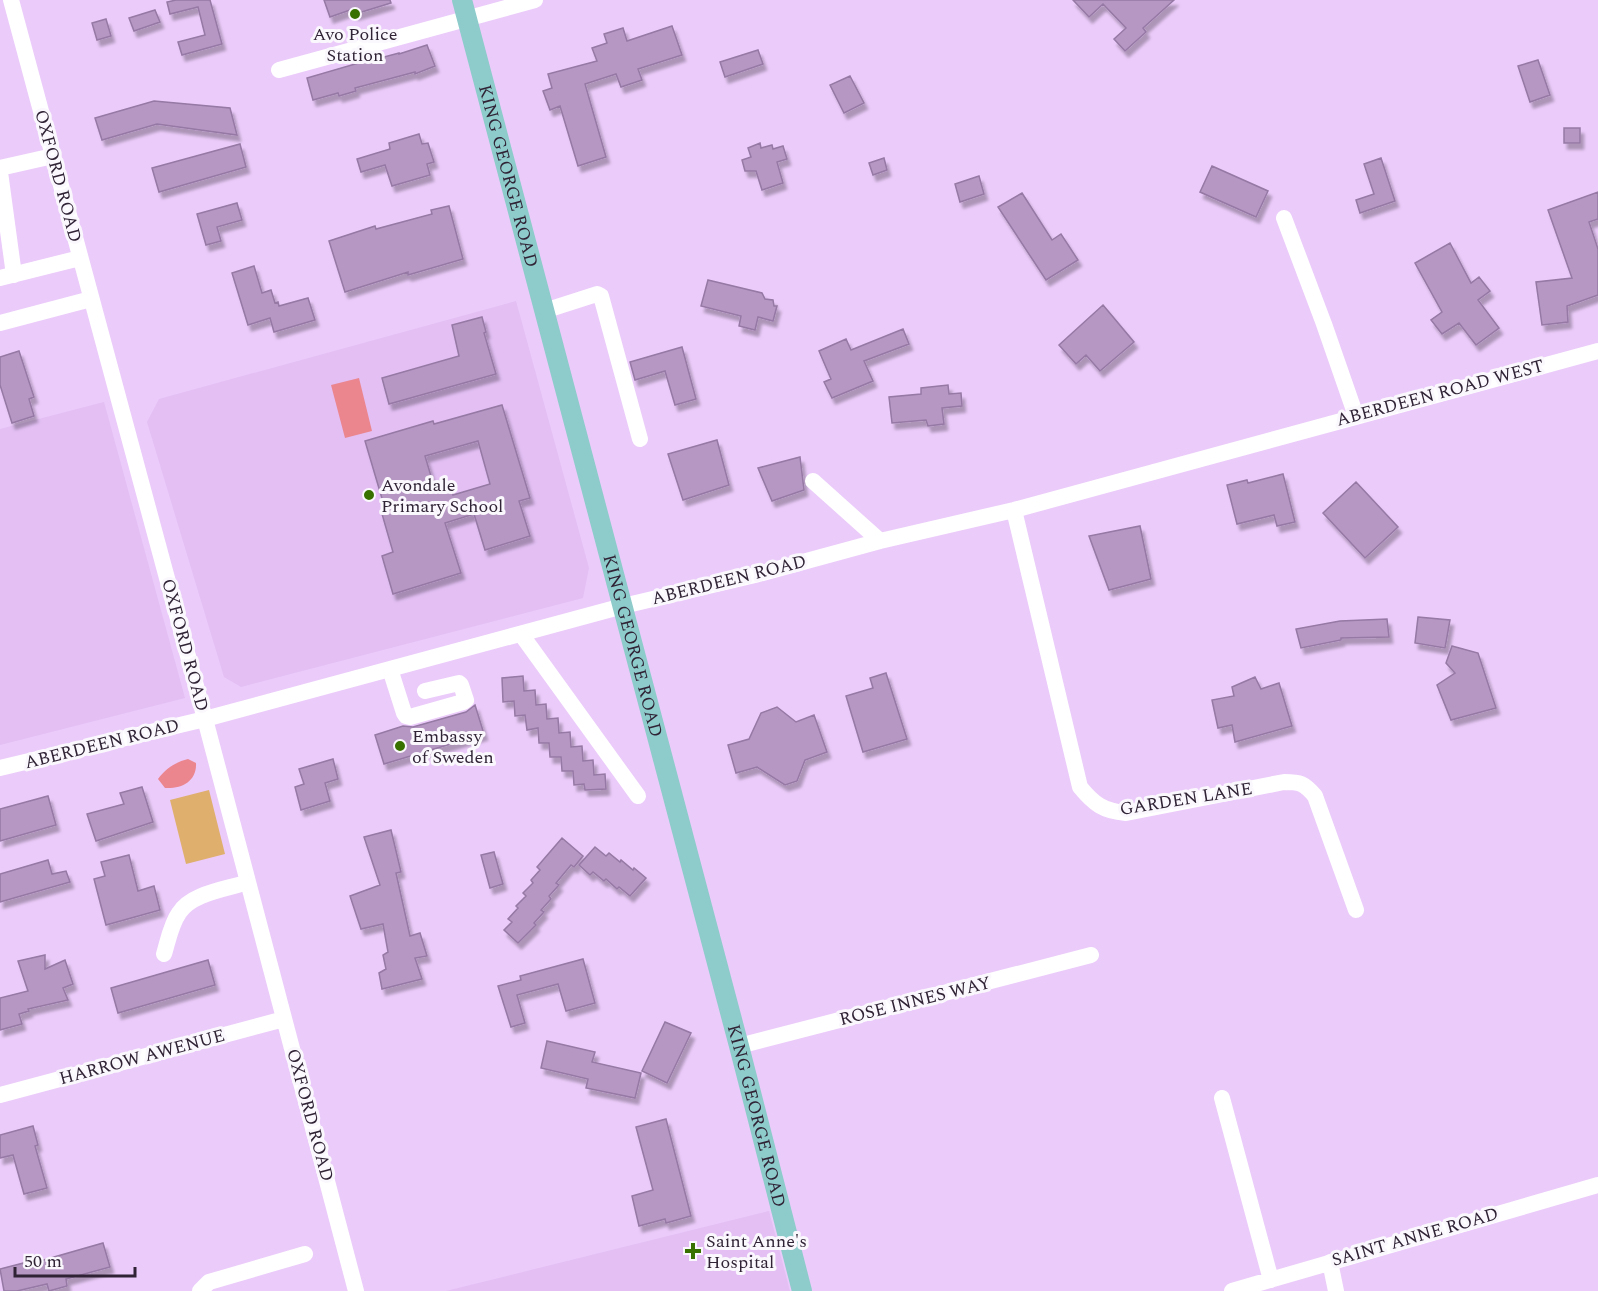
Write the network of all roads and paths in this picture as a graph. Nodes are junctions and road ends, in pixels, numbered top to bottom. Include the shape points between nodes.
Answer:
1 (11, 0) edge
2 (535, 0) edge
3 (464, 9) edge
4 (279, 70) dead end
5 (53, 156) junction
6 (0, 170) edge
7 (1284, 218) dead end
8 (80, 258) junction
9 (7, 277) edge
10 (91, 298) junction
11 (544, 311) junction
12 (0, 323) edge
13 (1598, 351) edge
14 (1356, 416) junction
15 (1282, 436) joint
16 (640, 439) dead end
17 (813, 481) dead end
18 (1014, 510) junction
19 (880, 541) junction
20 (623, 606) junction
21 (521, 634) junction
22 (390, 669) junction
23 (425, 691) dead end
24 (206, 719) junction
25 (0, 768) edge
26 (638, 795) dead end
27 (248, 882) junction
28 (1356, 910) dead end
29 (164, 954) dead end
30 (1091, 955) dead end
31 (284, 1019) junction
32 (739, 1046) junction
33 (0, 1095) edge
34 (1222, 1098) dead end
35 (1598, 1185) edge
36 (305, 1254) dead end
37 (1330, 1262) junction
38 (1271, 1280) junction
39 (200, 1291) edge
40 (356, 1291) edge
41 (802, 1291) edge
42 (1232, 1291) edge
43 (1336, 1291) edge

1 - 5 street, OXFORD ROAD
2 - 3 street
3 - 4 street
3 - 11 main road, KING GEORGE ROAD
5 - 6 street
5 - 8 street, OXFORD ROAD
6 - 9 street
7 - 14 street
8 - 9 street
8 - 10 street, OXFORD ROAD
10 - 12 street
10 - 24 street, OXFORD ROAD
11 - 16 street via 601,296
11 - 20 main road, KING GEORGE ROAD
13 - 14 street, ABERDEEN ROAD WEST
14 - 15 street, ABERDEEN ROAD WEST
15 - 18 street, ABERDEEN ROAD
17 - 19 street
18 - 19 street, ABERDEEN ROAD
18 - 28 street, GARDEN LANE via 1080,787 1101,807 1126,813 1298,782 1315,796
19 - 20 street, ABERDEEN ROAD
20 - 21 street, ABERDEEN ROAD
20 - 32 main road, KING GEORGE ROAD
21 - 22 street, ABERDEEN ROAD
21 - 26 street
22 - 23 street via 406,716 466,700 459,683
22 - 24 street, ABERDEEN ROAD
24 - 25 street, ABERDEEN ROAD
24 - 27 street, OXFORD ROAD
27 - 29 street via 187,903 178,913
27 - 31 street, OXFORD ROAD
30 - 32 street, ROSE INNES WAY
31 - 33 street, HARROW AWENUE
31 - 40 street, OXFORD ROAD
32 - 41 main road, KING GEORGE ROAD
34 - 38 street
35 - 37 street, SAINT ANNE ROAD
36 - 39 street via 209,1282
37 - 38 street, SAINT ANNE ROAD
37 - 43 street
38 - 42 street, SAINT ANNE ROAD

